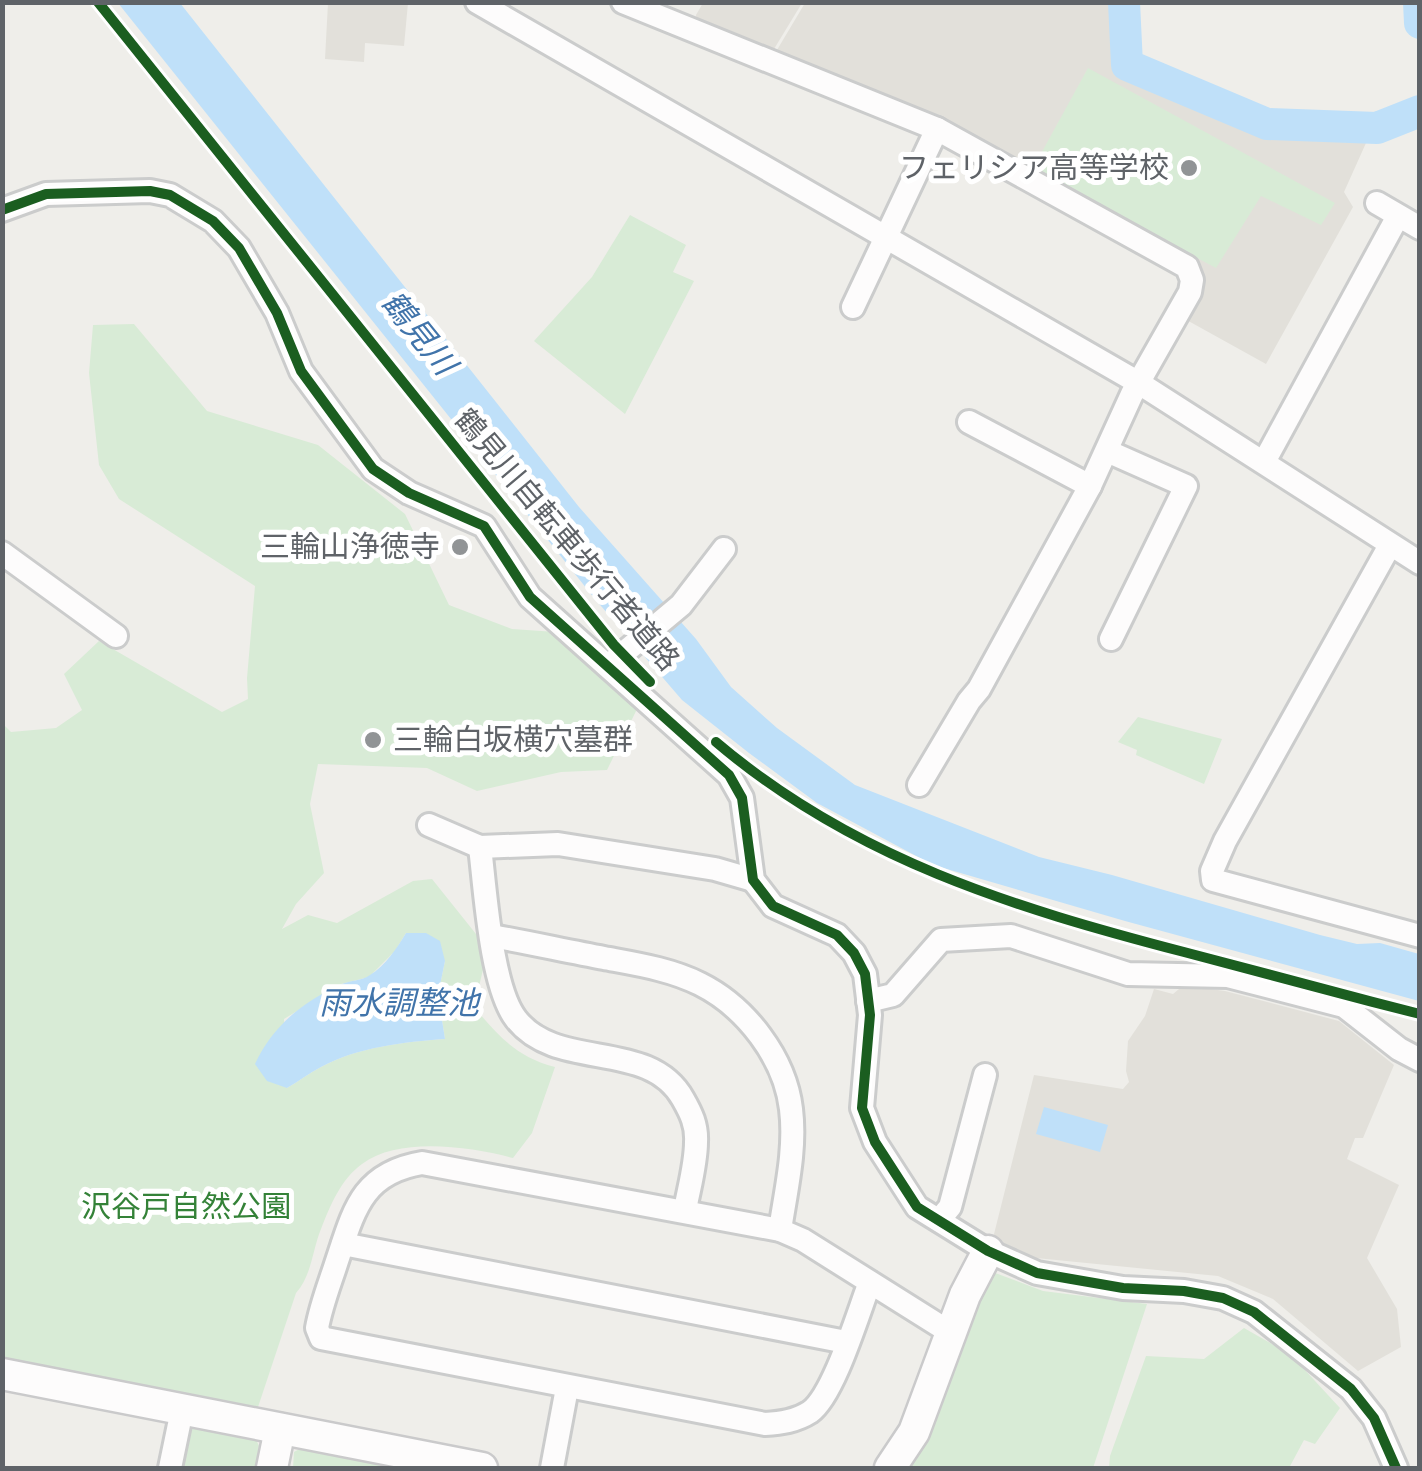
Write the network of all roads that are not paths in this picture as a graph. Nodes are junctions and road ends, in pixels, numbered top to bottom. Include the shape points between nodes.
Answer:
1 (477, 2) edge
2 (623, 2) edge
3 (937, 128) junction
4 (1376, 204) dead end
5 (2, 210) edge
6 (1398, 216) junction
7 (1420, 228) edge
8 (886, 237) junction
9 (853, 307) dead end
10 (1140, 383) junction
11 (970, 422) dead end
12 (1106, 452) junction
13 (1264, 462) junction
14 (1090, 486) junction
15 (1390, 545) junction
16 (724, 549) dead end
17 (2, 553) edge
18 (1420, 562) edge
19 (116, 636) dead end
20 (1111, 639) dead end
21 (608, 666) junction
22 (919, 785) dead end
23 (429, 824) dead end
24 (480, 846) junction
25 (753, 880) junction
26 (492, 936) junction
27 (1420, 936) edge
28 (868, 1001) junction
29 (1420, 1060) edge
30 (984, 1075) dead end
31 (685, 1210) junction
32 (939, 1220) junction
33 (780, 1230) junction
34 (343, 1244) junction
35 (988, 1251) junction
36 (870, 1282) junction
37 (950, 1332) junction
38 (846, 1342) junction
39 (2, 1374) edge
40 (568, 1388) junction
41 (182, 1410) junction
42 (280, 1429) junction
43 (170, 1468) edge
44 (272, 1468) edge
45 (482, 1468) edge
46 (552, 1468) edge
47 (890, 1468) edge
48 (1396, 1468) edge

1 - 8 street
2 - 3 street
3 - 8 street
3 - 10 street via 1187,267 1190,292
4 - 6 street
5 - 21 street via 46,194 150,191 170,195 213,222 240,248 301,370 373,470 484,526 530,597
6 - 7 street
6 - 13 street
8 - 9 street
8 - 10 street
10 - 12 street
10 - 13 street
11 - 14 street
12 - 14 street
12 - 20 street via 1186,486
13 - 15 street
14 - 22 street via 980,689
15 - 18 street
15 - 27 street via 1212,871 1213,880
16 - 21 street via 681,606
17 - 19 street
21 - 25 street via 728,775 742,798
23 - 24 street
24 - 25 street via 558,844
24 - 26 street
25 - 28 street via 774,906 837,935 865,974
26 - 31 street via 503,994 530,1033 550,1045 648,1067 678,1088 694,1117 696,1142
26 - 33 street via 658,969 701,984 735,1009 783,1074 791,1107 793,1142
28 - 29 street via 893,994 942,940 1011,936 1128,974 1228,976 1344,1006
28 - 32 street via 862,1108 917,1207
30 - 32 street via 950,1206
31 - 33 street
31 - 34 street via 422,1163 402,1166 364,1193
32 - 35 street
33 - 36 street
34 - 38 street
34 - 40 street via 319,1315 321,1338
35 - 37 street
35 - 48 street via 1037,1272 1223,1298 1254,1312 1351,1389 1374,1418
36 - 37 street
36 - 38 street
37 - 47 street via 925,1409
38 - 40 street via 824,1398 786,1423
39 - 41 street
40 - 46 street
41 - 42 street
41 - 43 street
42 - 44 street
42 - 45 street

